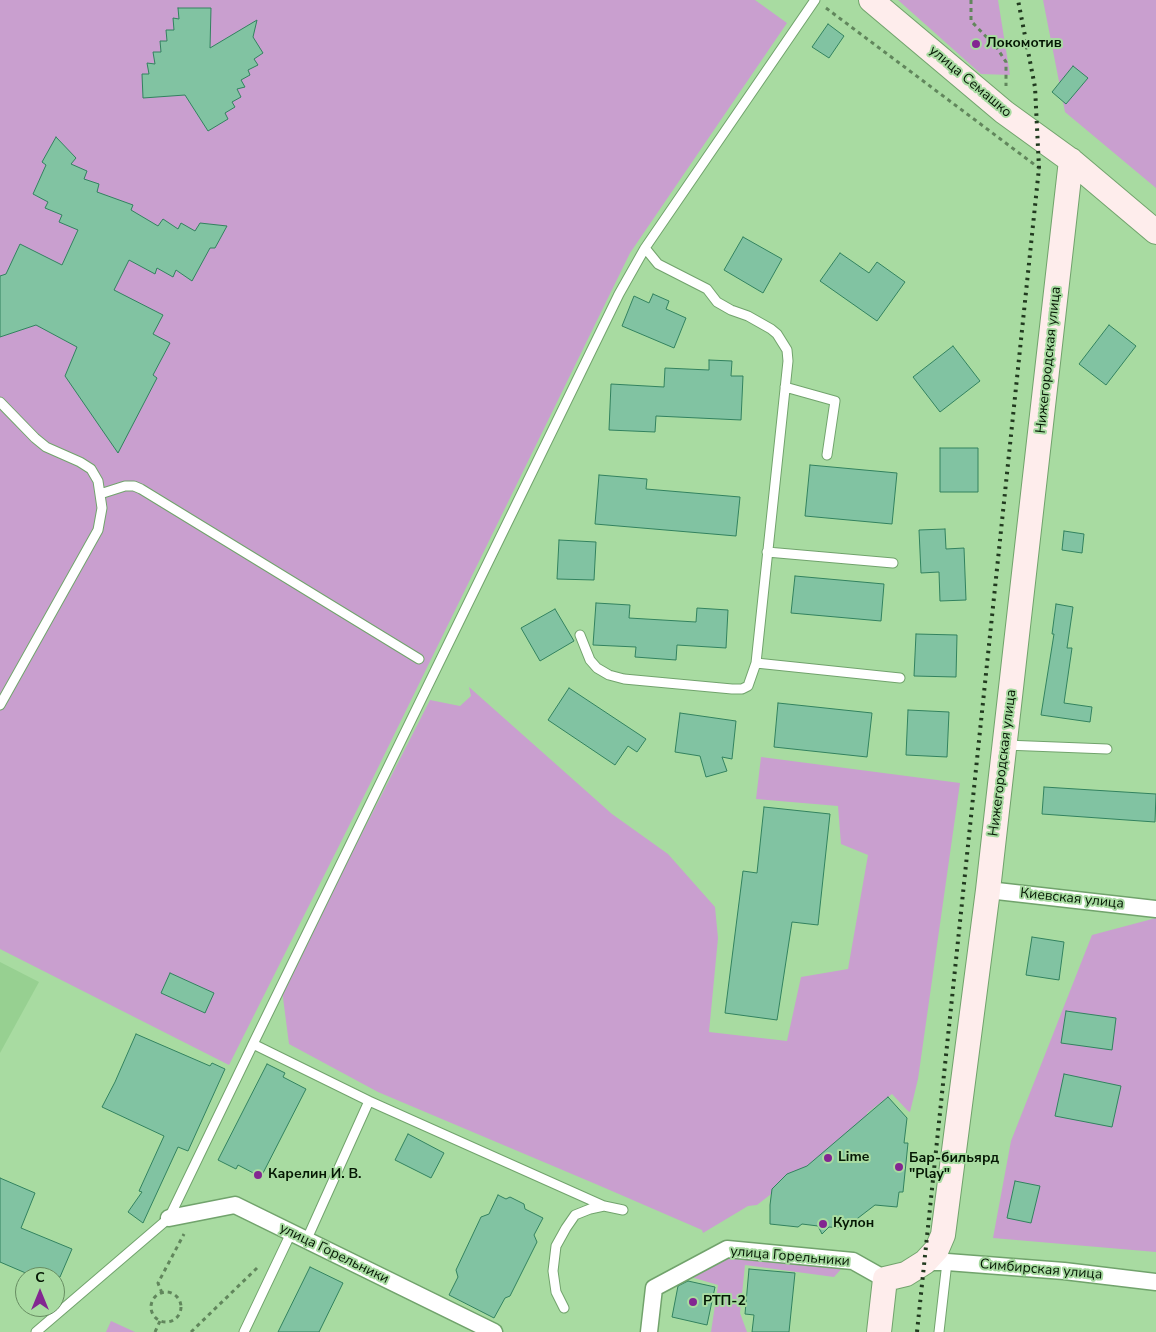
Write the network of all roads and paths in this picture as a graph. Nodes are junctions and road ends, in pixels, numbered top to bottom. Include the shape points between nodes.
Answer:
1 (815, 0) edge
2 (871, 0) edge
3 (971, 0) edge
4 (1004, 112) junction
5 (1071, 160) junction
6 (1039, 168) dead end
7 (1156, 232) edge
8 (645, 248) junction
9 (785, 387) junction
10 (0, 402) edge
11 (827, 455) dead end
12 (100, 494) junction
13 (767, 552) junction
14 (893, 563) dead end
15 (580, 635) dead end
16 (419, 659) dead end
17 (756, 663) junction
18 (900, 678) dead end
19 (0, 705) edge
20 (1005, 745) junction
21 (1107, 749) dead end
22 (988, 890) junction
23 (1156, 909) edge
24 (253, 1044) junction
25 (369, 1101) junction
26 (604, 1206) junction
27 (623, 1210) dead end
28 (194, 1213) junction
29 (169, 1218) junction
30 (291, 1233) junction
31 (306, 1241) junction
32 (263, 1262) dead end
33 (936, 1262) junction
34 (885, 1279) junction
35 (1156, 1282) edge
36 (162, 1293) junction
37 (564, 1308) dead end
38 (160, 1321) junction
39 (490, 1331) edge
40 (36, 1332) edge
41 (156, 1332) edge
42 (191, 1332) edge
43 (244, 1332) edge
44 (649, 1332) edge
45 (879, 1332) edge
46 (939, 1332) edge

1 - 6 path
1 - 8 lane
2 - 4 street, улица Семашко
3 - 4 path via 971,21 1006,62
4 - 5 street, улица Семашко
5 - 7 street, улица Семашко
5 - 20 street, Нижегородская улица
8 - 9 lane via 658,264 707,289 717,302 777,334 787,350
8 - 24 lane via 619,294
9 - 11 lane via 835,401
9 - 13 lane
10 - 12 lane via 46,447 91,469 98,481
12 - 16 lane via 125,486 141,489
12 - 19 lane via 102,508 98,530
13 - 14 lane
13 - 17 lane
15 - 17 lane via 590,660 597,668 624,679 742,689 748,686
17 - 18 lane
20 - 21 lane
20 - 22 street, Нижегородская улица
22 - 23 street, Киевская улица
22 - 33 street, Нижегородская улица via 943,1235
24 - 25 lane
24 - 29 lane
25 - 26 lane
25 - 31 lane
26 - 27 lane
26 - 37 lane via 576,1215 556,1246 553,1271 556,1292
28 - 29 street, улица Горельники
28 - 30 street, улица Горельники via 235,1206
28 - 36 path via 158,1283
29 - 40 lane
30 - 31 street, улица Горельники
30 - 43 lane
31 - 39 street, улица Горельники
32 - 42 path
33 - 34 street, Нижегородская улица
33 - 35 street, Симбирская улица via 1064,1271
33 - 46 lane
34 - 44 street, улица Горельники via 853,1260 727,1249 654,1288
34 - 45 street
36 - 38 path via 154,1299 152,1309
36 - 38 path via 173,1294 181,1307 174,1320
38 - 41 path

